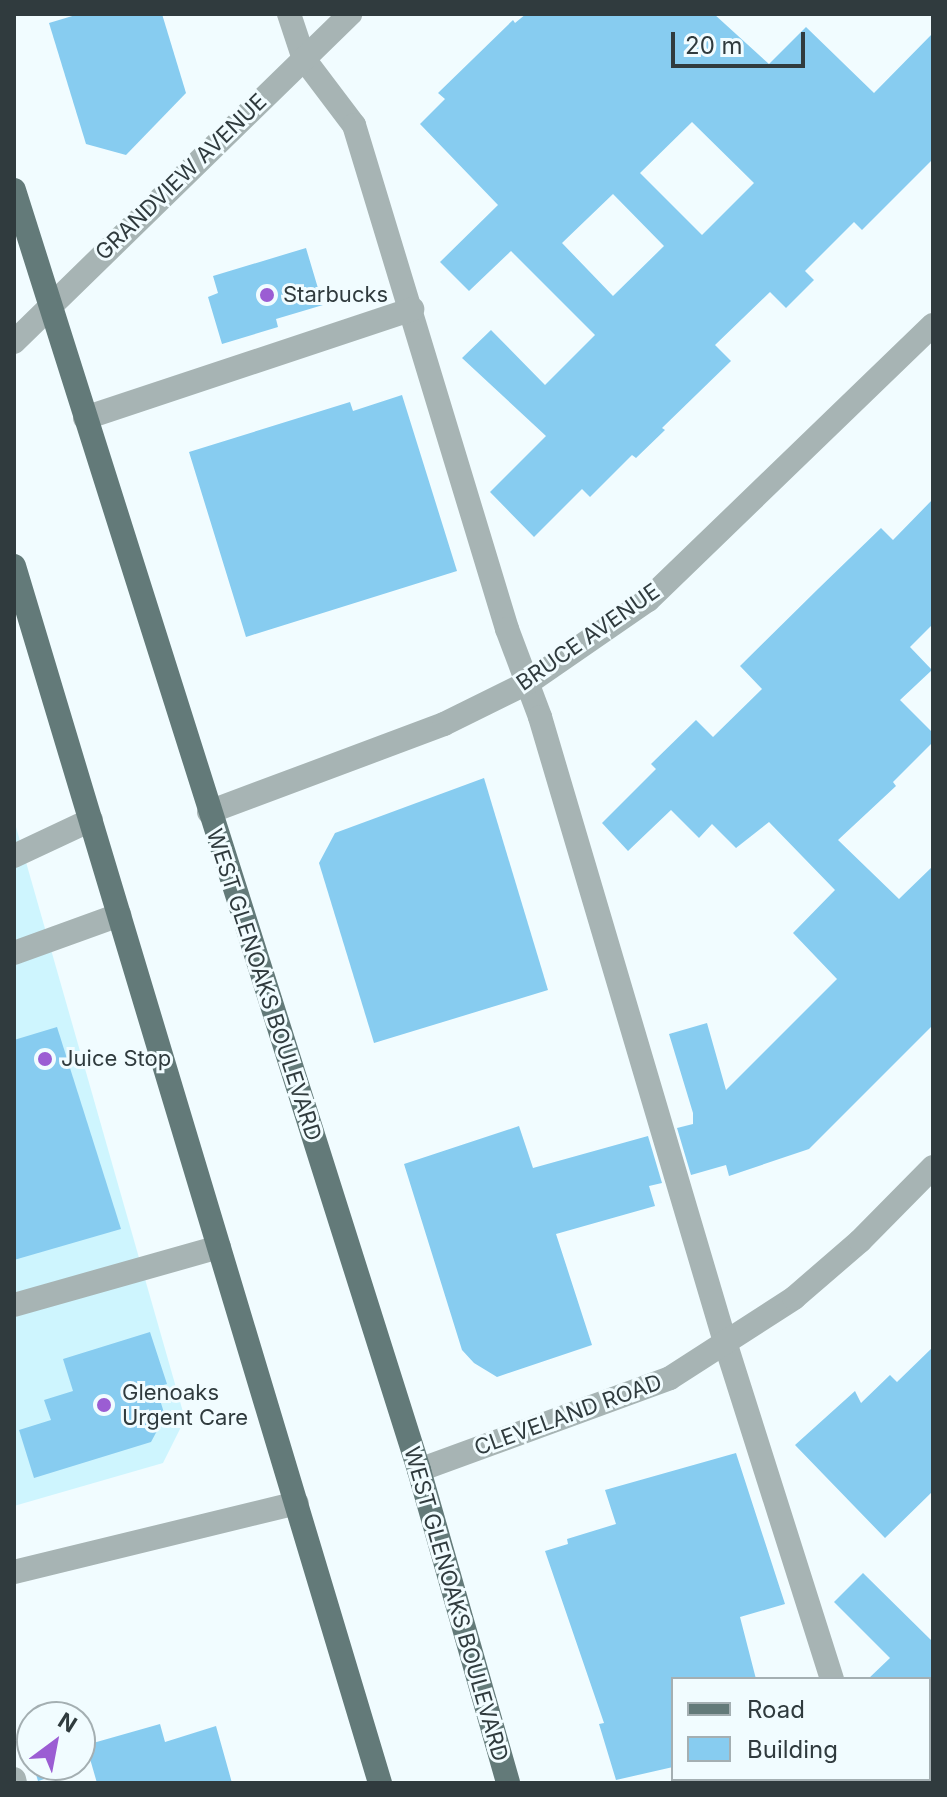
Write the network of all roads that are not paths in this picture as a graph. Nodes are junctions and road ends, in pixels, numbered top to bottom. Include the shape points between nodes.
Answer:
1 (289, 14) edge
2 (350, 14) edge
3 (304, 59) junction
4 (14, 190) edge
5 (48, 305) junction
6 (412, 309) junction
7 (933, 325) edge
8 (14, 342) edge
9 (85, 418) junction
10 (14, 566) edge
11 (19, 600) edge
12 (529, 682) junction
13 (209, 812) junction
14 (91, 820) junction
15 (14, 856) edge
16 (119, 915) junction
17 (14, 953) edge
18 (933, 1167) edge
19 (219, 1247) junction
20 (14, 1305) edge
21 (725, 1342) junction
22 (419, 1470) junction
23 (297, 1503) junction
24 (14, 1572) edge
25 (831, 1677) edge
26 (380, 1783) edge
27 (508, 1783) edge

1 - 3 street
2 - 3 street, GRANDVIEW AVENUE
3 - 5 street, GRANDVIEW AVENUE
3 - 6 street via 354,125
4 - 5 main road, WEST GLENOAKS BOULEVARD
5 - 8 street, GRANDVIEW AVENUE
5 - 9 main road, WEST GLENOAKS BOULEVARD
6 - 9 street
6 - 12 street via 507,629
7 - 12 street, BRUCE AVENUE via 648,600
9 - 13 main road, WEST GLENOAKS BOULEVARD
10 - 11 main road
11 - 14 main road
12 - 13 street, BRUCE AVENUE via 444,724
12 - 21 street
13 - 22 main road, WEST GLENOAKS BOULEVARD
14 - 15 street
14 - 16 main road
16 - 17 street
16 - 19 main road
18 - 21 street, CLEVELAND ROAD via 794,1298
19 - 20 street
19 - 23 main road
21 - 22 street, CLEVELAND ROAD via 670,1378
21 - 25 street
22 - 27 main road, WEST GLENOAKS BOULEVARD
23 - 24 street
23 - 26 main road

